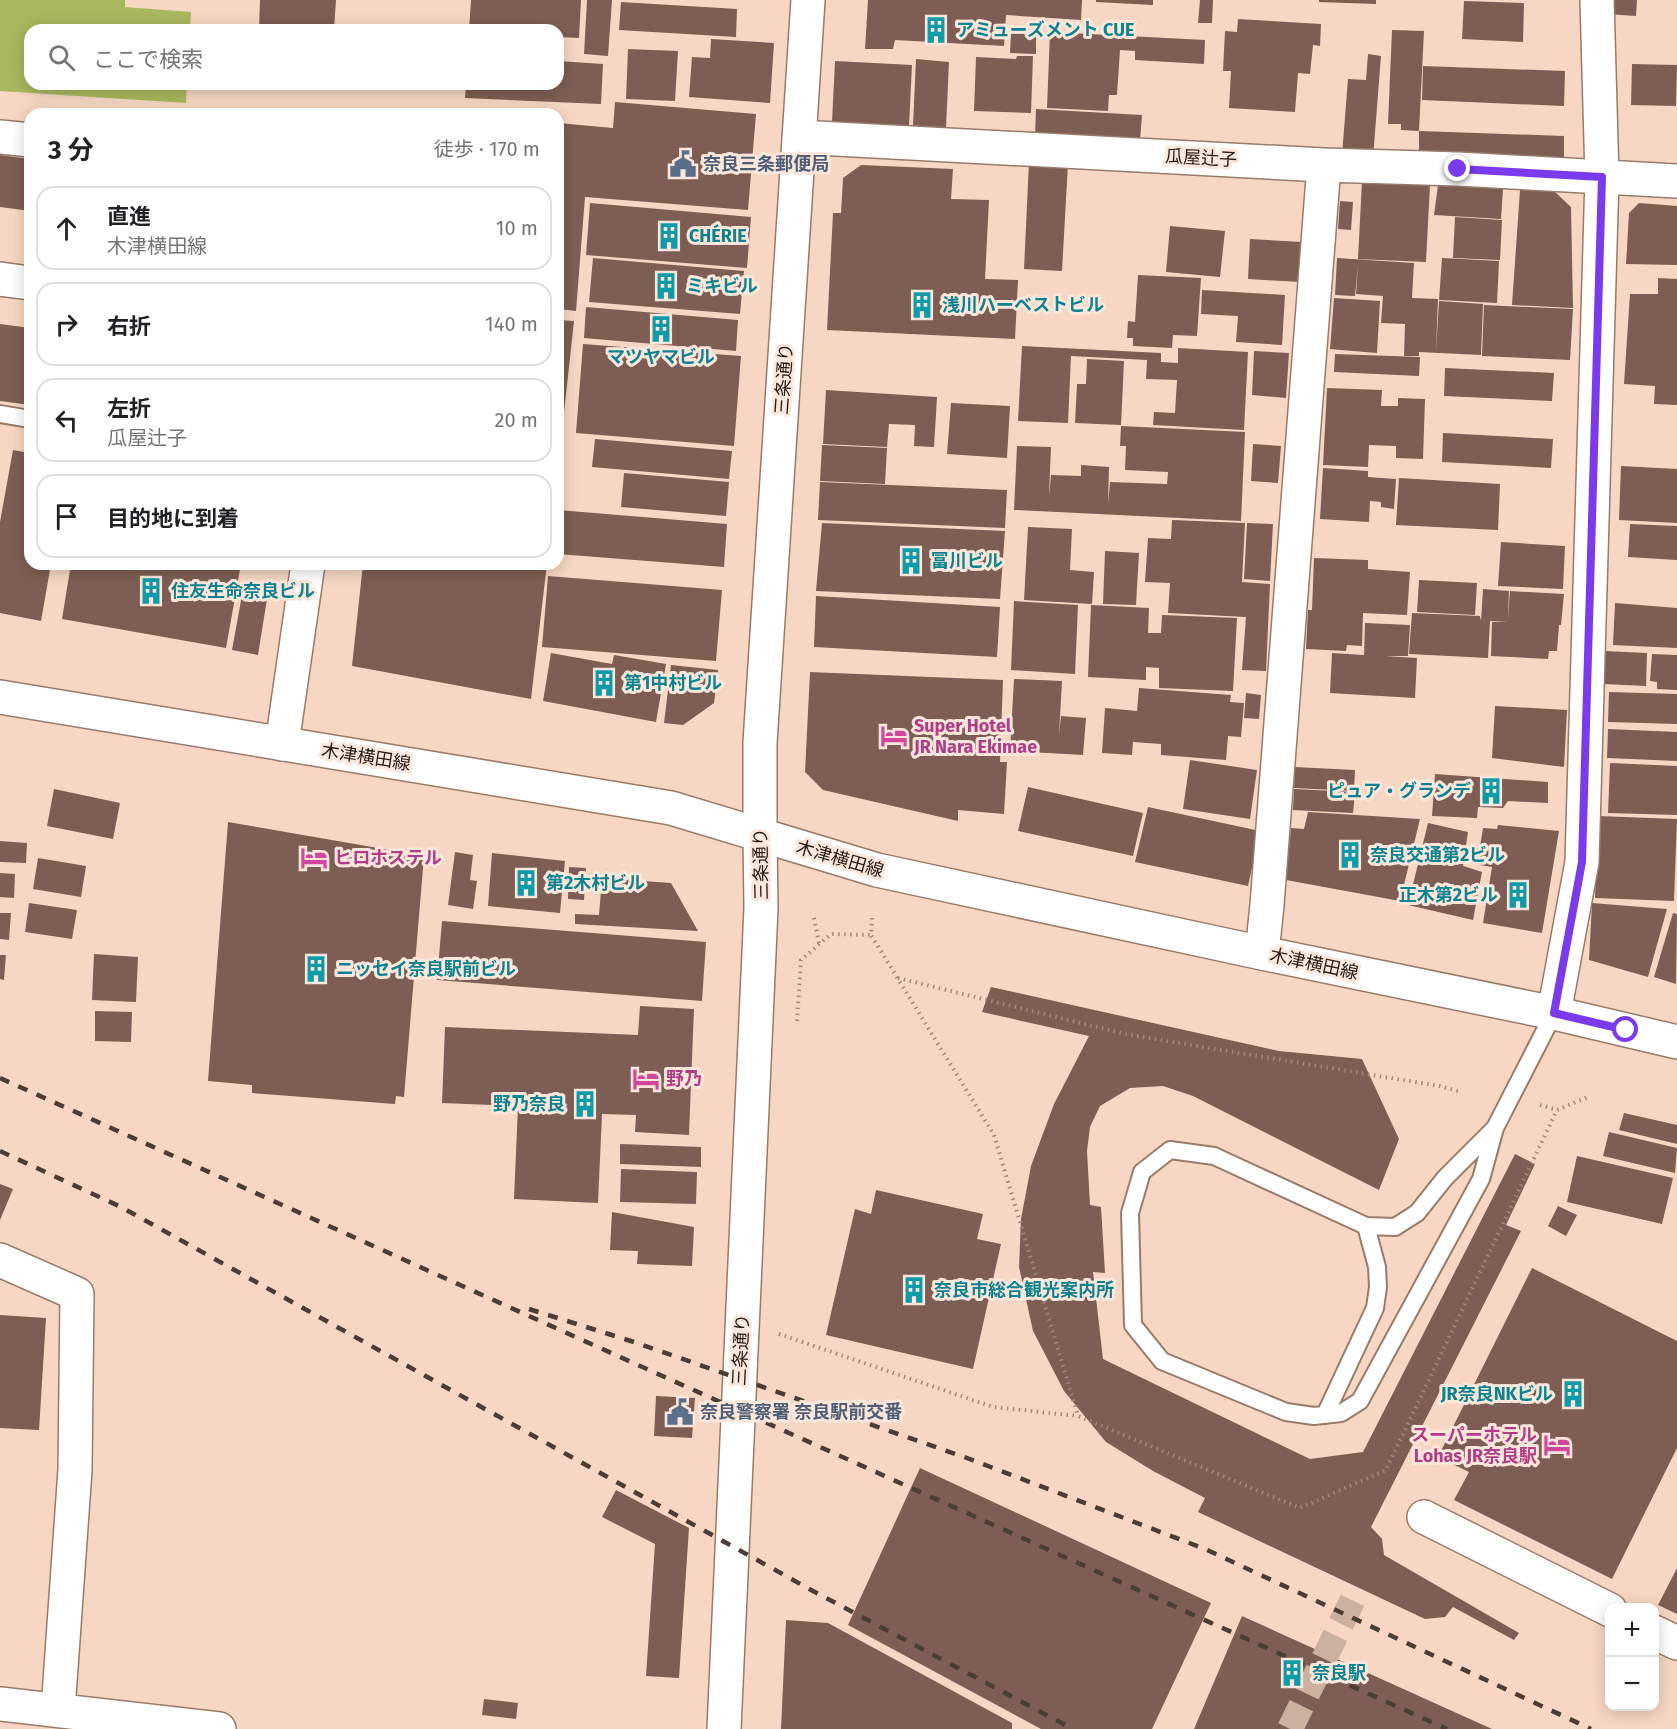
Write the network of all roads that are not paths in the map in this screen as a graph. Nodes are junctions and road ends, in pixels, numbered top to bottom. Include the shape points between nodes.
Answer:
1 (808, 0) edge
2 (1597, 0) edge
3 (0, 137) edge
4 (799, 137) junction
5 (24, 139) edge
6 (1324, 165) junction
7 (1602, 177) junction
8 (1677, 182) edge
9 (0, 279) edge
10 (24, 282) edge
11 (0, 414) edge
12 (24, 418) edge
13 (307, 570) edge
14 (0, 697) edge
15 (282, 744) junction
16 (760, 836) junction
17 (1262, 954) junction
18 (1554, 1013) junction
19 (1677, 1042) edge
20 (1495, 1128) junction
21 (1366, 1226) junction
22 (0, 1260) edge
23 (1325, 1415) junction
24 (1424, 1517) dead end
25 (1605, 1608) edge
26 (1659, 1634) edge
27 (1677, 1643) edge
28 (0, 1704) edge
29 (57, 1710) junction
30 (219, 1729) edge
31 (724, 1729) edge

1 - 4 street, 三条通り
2 - 7 street
3 - 5 street
4 - 6 street, 瓜屋辻子
4 - 16 street, 三条通り via 760,743
6 - 7 street, 瓜屋辻子
6 - 17 street
7 - 8 street, 瓜屋辻子
7 - 18 street via 1582,862
9 - 10 street
11 - 12 lane
13 - 15 street
14 - 15 street, 木津横田線
15 - 16 street, 木津横田線 via 670,808
16 - 17 street, 木津横田線 via 877,870
16 - 31 street, 三条通り via 761,908
17 - 18 street, 木津横田線
18 - 19 street, 木津横田線
18 - 20 lane
20 - 21 lane via 1445,1178 1417,1213 1395,1227
20 - 23 lane via 1481,1179 1360,1401 1341,1413
21 - 23 lane via 1377,1267 1374,1308
21 - 23 lane via 1214,1156 1170,1150 1142,1172 1130,1213 1133,1325 1162,1361 1287,1412
22 - 29 street via 77,1294 75,1470
24 - 25 street
26 - 27 street
28 - 29 street
29 - 30 street

